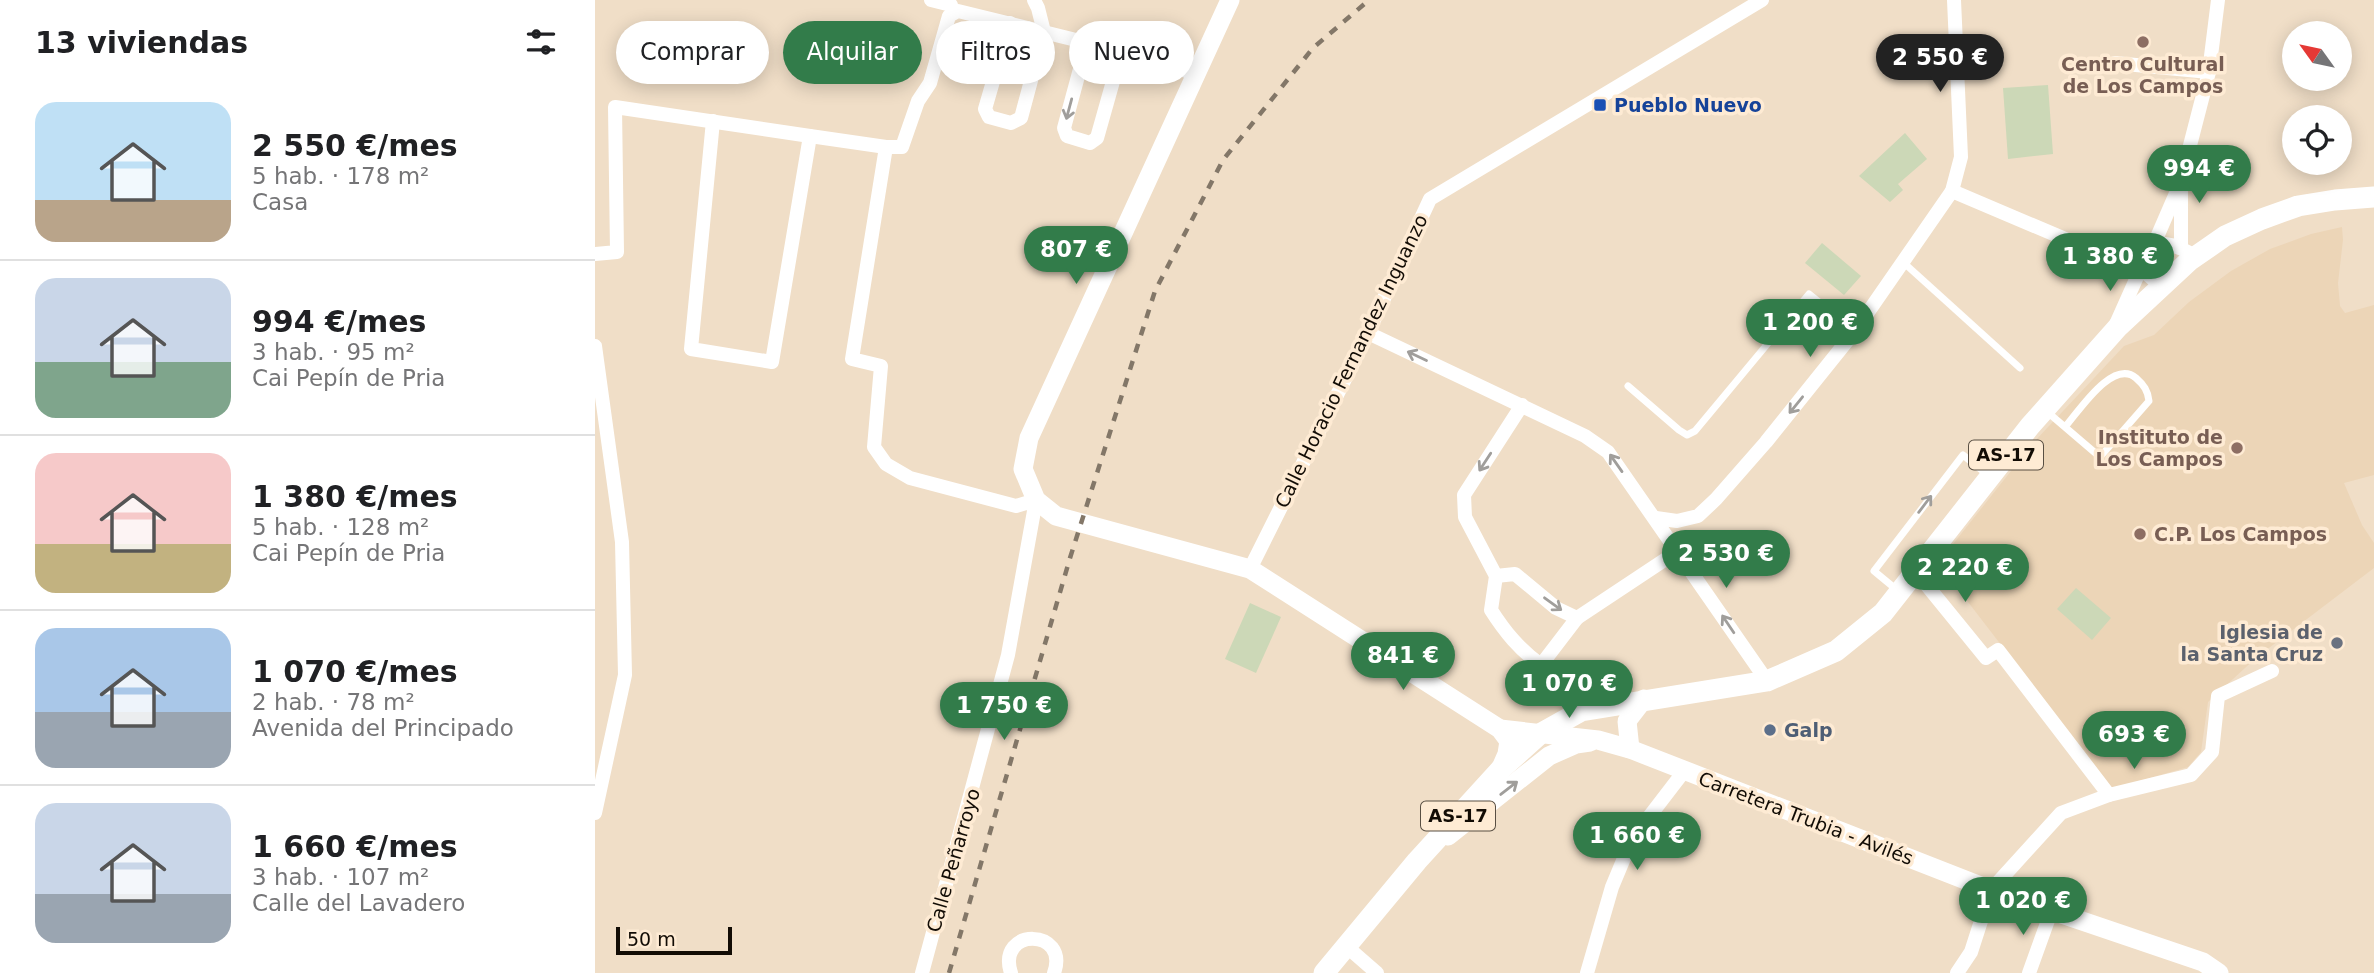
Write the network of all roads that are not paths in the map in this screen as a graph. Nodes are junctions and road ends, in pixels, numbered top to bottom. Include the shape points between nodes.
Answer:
1 (931, 0) edge
2 (1034, 0) edge
3 (1230, 0) edge
4 (1762, 0) edge
5 (1954, 0) edge
6 (2218, 0) edge
7 (950, 7) edge
8 (1001, 21) edge
9 (1041, 21) edge
10 (2115, 63) dead end
11 (2209, 72) junction
12 (1194, 73) edge
13 (1197, 74) junction
14 (992, 84) edge
15 (1030, 84) edge
16 (1076, 84) edge
17 (1112, 84) edge
18 (713, 121) junction
19 (810, 136) junction
20 (886, 148) junction
21 (2181, 184) junction
22 (1952, 191) junction
23 (2374, 197) edge
24 (2154, 244) junction
25 (2188, 252) junction
26 (595, 254) edge
27 (1903, 263) junction
28 (2141, 263) junction
29 (2162, 285) junction
30 (1855, 331) junction
31 (1368, 333) junction
32 (2113, 333) junction
33 (595, 346) edge
34 (2020, 368) dead end
35 (1628, 386) dead end
36 (1522, 405) junction
37 (2045, 409) junction
38 (2065, 427) junction
39 (1989, 476) junction
40 (1036, 500) junction
41 (1656, 518) junction
42 (1678, 551) junction
43 (1250, 569) junction
44 (1916, 572) junction
45 (1496, 576) junction
46 (1900, 592) junction
47 (1577, 618) junction
48 (1541, 665) junction
49 (2272, 671) dead end
50 (1767, 681) junction
51 (1551, 694) dead end
52 (1644, 699) junction
53 (1601, 706) junction
54 (1500, 729) junction
55 (1540, 734) junction
56 (1598, 740) junction
57 (1630, 749) junction
58 (1500, 770) junction
59 (1685, 770) junction
60 (2109, 795) junction
61 (595, 813) edge
62 (1417, 861) junction
63 (1990, 890) junction
64 (2051, 912) junction
65 (1346, 946) junction
66 (922, 973) edge
67 (1011, 973) edge
68 (1054, 973) edge
69 (1324, 973) edge
70 (1377, 973) edge
71 (1587, 973) edge
72 (1957, 973) edge
73 (2029, 973) edge
74 (2219, 973) edge

1 - 7 street
2 - 9 street
3 - 13 street
4 - 31 street, Calle Horacio Fernandez Inguanzo via 1430,199
5 - 22 street via 1961,158
6 - 11 street
7 - 8 street
7 - 20 street via 930,83 918,101 902,147
10 - 11 street
11 - 21 street
12 - 13 street
13 - 40 street via 1029,438 1024,469
14 - 15 street via 985,110 989,117 1011,123 1021,118
16 -> 17 street via 1064,128 1067,136 1090,143 1097,138
18 - 19 street
18 - 19 street via 691,349 772,362
18 - 26 street via 615,107 617,252
19 - 20 street
20 - 40 street via 852,359 881,366 874,447 886,464 911,478 1016,506
21 - 24 street
21 - 25 street
22 - 27 street
22 - 28 street via 2102,253
23 - 25 main road, AS-17 via 2298,206
24 - 25 street
24 - 28 street via 2146,249
25 - 29 main road, AS-17
27 - 30 street
27 - 34 lane
28 - 29 street via 2146,275
28 - 32 street
29 - 32 main road, AS-17
30 - 35 lane via 1809,294 1687,435
30 -> 41 street via 1766,442 1698,516 1677,521
36 -> 31 street
31 - 43 street, Calle Horacio Fernandez Inguanzo
32 - 37 main road, AS-17
33 - 61 street via 622,542 625,675
41 -> 36 street via 1608,452
36 -> 45 street via 1464,495 1465,517
37 - 38 lane
37 - 39 main road, AS-17
38 - 38 lane via 2099,457 2149,401 2148,392 2132,374 2121,372 2105,381
39 - 44 main road, AS-17
46 -> 39 lane via 1874,571 1962,456
40 - 43 street via 1056,516
40 - 66 street, Calle Peñarroyo via 1008,655
41 - 42 street
42 - 47 street
50 -> 42 street
43 - 54 street
44 - 46 main road, AS-17
44 - 60 street via 1986,658 1998,650
45 -> 47 street via 1515,573 1556,608
45 - 48 street via 1491,610 1523,652
46 - 50 main road, AS-17 via 1883,613 1836,650
47 - 48 street
48 - 51 street
49 - 60 street via 2218,696 2212,752 2191,775
50 - 52 main road, AS-17
52 - 53 main road, AS-17
52 - 57 street via 1627,721
53 - 55 main road, AS-17 via 1581,710
53 - 56 street via 1590,716 1589,726
54 - 55 street, Carretera Trubia - Avilés
54 - 58 street via 1509,741
55 - 56 street, Carretera Trubia - Avilés
55 - 58 main road, AS-17
56 - 57 street, Carretera Trubia - Avilés
62 -> 56 street via 1549,756
57 - 59 street, Carretera Trubia - Avilés
58 - 62 main road, AS-17
59 - 63 street, Carretera Trubia - Avilés
59 - 71 street via 1632,839 1612,887
60 - 63 street via 2061,813
62 - 65 main road, AS-17
63 - 64 street, Carretera Trubia - Avilés
63 - 72 street via 1971,952
64 - 73 street
64 - 74 street, Carretera Trubia - Avilés via 2203,962
65 - 69 main road, AS-17
65 - 70 street
67 - 68 street via 1012,950 1032,938 1053,949

